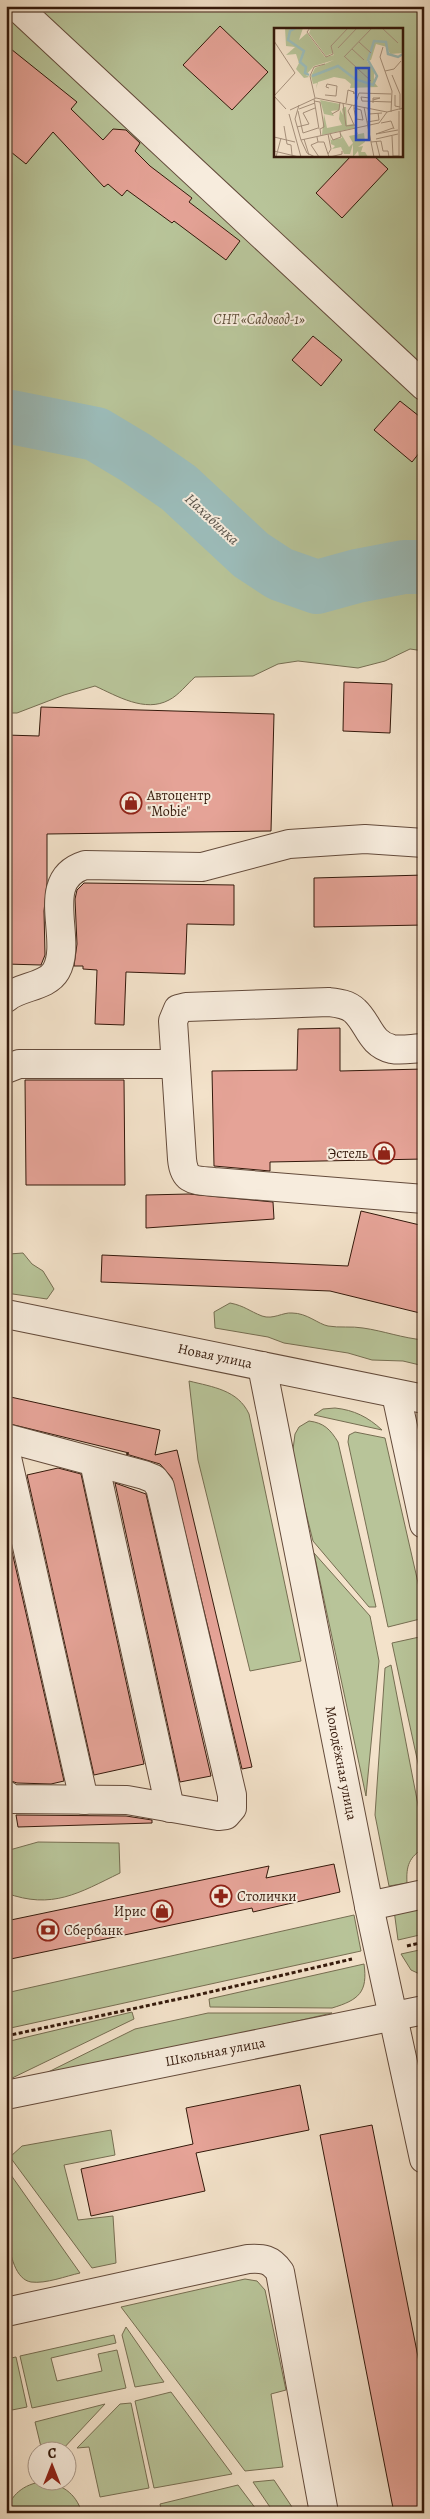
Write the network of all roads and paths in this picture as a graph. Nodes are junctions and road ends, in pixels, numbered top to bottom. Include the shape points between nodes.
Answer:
1 (16, 6) edge
2 (424, 386) edge
3 (424, 843) edge
4 (6, 998) edge
5 (424, 1048) edge
6 (176, 1064) junction
7 (6, 1069) edge
8 (424, 1199) edge
9 (6, 1314) edge
10 (262, 1366) junction
11 (396, 1394) junction
12 (424, 1399) edge
13 (6, 1438) edge
14 (6, 1452) edge
15 (94, 1462) junction
16 (424, 1524) edge
17 (6, 1795) edge
18 (84, 1800) junction
19 (170, 1808) junction
20 (424, 1894) edge
21 (369, 1906) junction
22 (424, 1942) edge
23 (379, 1952) junction
24 (424, 2010) edge
25 (394, 2016) junction
26 (6, 2036) edge
27 (6, 2095) edge
28 (424, 2158) edge
29 (7, 2307) edge
30 (324, 2513) edge

1 - 2 street
3 - 4 street via 365,839 289,844 202,867 85,865 69,873 61,887 60,959 56,972 48,980
5 - 6 street via 393,1049 382,1045 369,1035 354,1010 336,1003 186,1007 174,1014
6 - 7 street via 19,1064
6 - 8 street via 182,1166 188,1177 214,1182
9 - 10 street, Новая улица
10 - 11 street, Новая улица
10 - 21 street, Молодёжная улица
11 - 12 street, Новая улица
11 - 16 street
13 - 15 street
14 - 18 street
15 - 19 street
15 - 19 street via 144,1475 154,1479 160,1487 232,1795 232,1808 226,1815
17 - 18 street via 11,1798
18 - 19 street via 127,1800
20 - 21 street
21 - 23 street, Молодёжная улица
22 - 23 path
23 - 25 street, Молодёжная улица
23 - 26 path
24 - 25 street, Школьная улица
25 - 27 street, Школьная улица
25 - 28 street, Молодёжная улица
29 - 30 street via 248,2259 272,2261 280,2272

